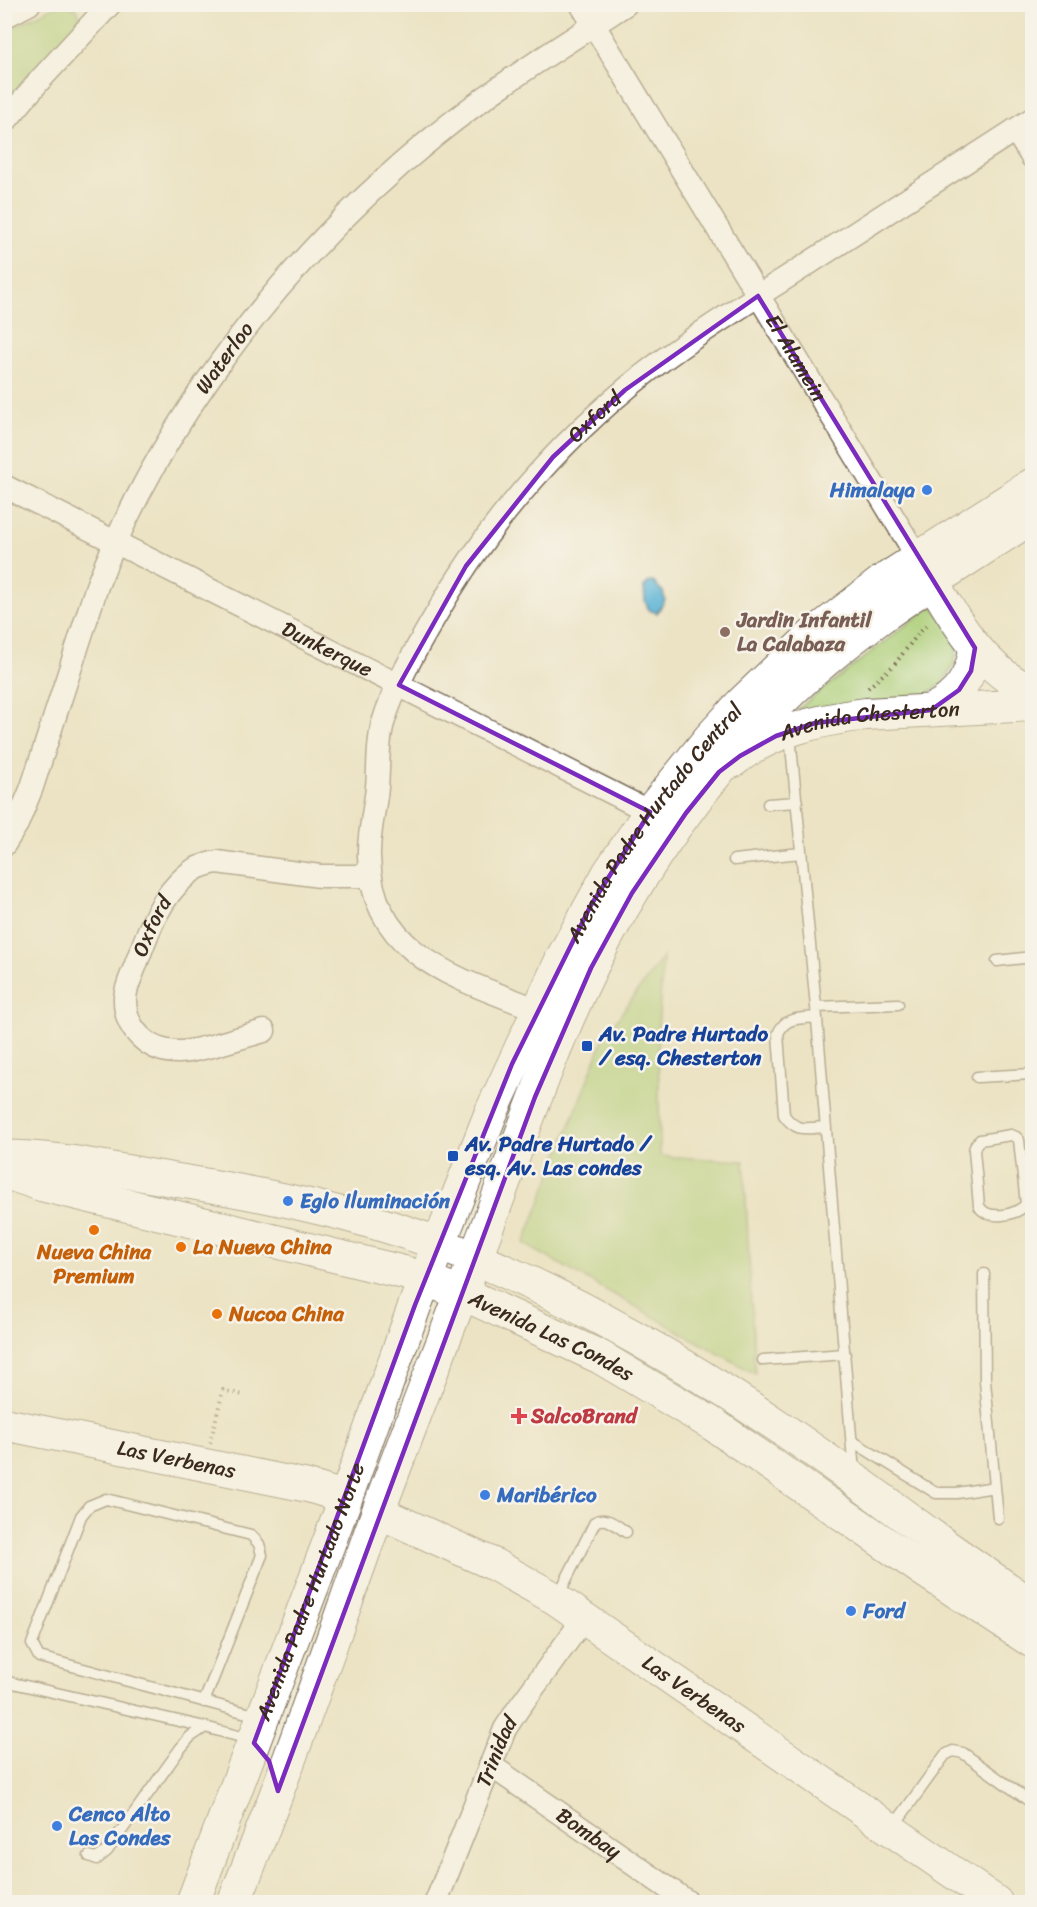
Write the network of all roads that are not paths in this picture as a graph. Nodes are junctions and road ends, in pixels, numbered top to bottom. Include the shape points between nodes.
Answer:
1 (29, 4) edge
2 (110, 4) edge
3 (581, 4) edge
4 (626, 4) edge
5 (4, 17) edge
6 (594, 26) junction
7 (4, 123) edge
8 (1024, 125) edge
9 (1032, 158) edge
10 (758, 296) junction
11 (1032, 485) edge
12 (4, 486) edge
13 (1032, 517) edge
14 (116, 542) junction
15 (926, 570) junction
16 (975, 648) junction
17 (399, 685) junction
18 (1032, 691) edge
19 (1032, 705) edge
20 (931, 710) junction
21 (790, 730) junction
22 (719, 772) junction
23 (796, 802) junction
24 (768, 804) dead end
25 (650, 812) junction
26 (4, 845) edge
27 (801, 853) junction
28 (734, 860) dead end
29 (370, 876) junction
30 (1032, 957) edge
31 (998, 961) dead end
32 (898, 1004) dead end
33 (538, 1010) junction
34 (817, 1012) junction
35 (264, 1031) dead end
36 (1032, 1074) edge
37 (976, 1077) dead end
38 (826, 1127) junction
39 (1027, 1153) edge
40 (4, 1157) edge
41 (4, 1172) edge
42 (439, 1244) junction
43 (475, 1259) junction
44 (984, 1274) dead end
45 (425, 1279) junction
46 (462, 1293) junction
47 (845, 1354) junction
48 (763, 1360) dead end
49 (4, 1424) edge
50 (852, 1441) junction
51 (854, 1479) junction
52 (995, 1487) junction
53 (345, 1500) junction
54 (378, 1512) junction
55 (998, 1518) dead end
56 (626, 1532) dead end
57 (556, 1599) junction
58 (1032, 1606) edge
59 (585, 1617) junction
60 (1032, 1641) edge
61 (4, 1681) edge
62 (204, 1702) junction
63 (205, 1727) junction
64 (259, 1730) junction
65 (490, 1765) junction
66 (278, 1791) junction
67 (1032, 1803) edge
68 (891, 1829) junction
69 (89, 1856) dead end
70 (194, 1902) edge
71 (234, 1902) edge
72 (436, 1902) edge
73 (688, 1902) edge
74 (996, 1902) edge

1 - 5 street
2 - 7 street
3 - 6 street, El Alamein
4 - 6 street, Waterloo
6 - 10 street, El Alamein
6 - 14 street, Waterloo via 437,133 326,236 260,312 211,377 163,453
8 - 9 street
8 - 10 street, Oxford
10 - 15 street, El Alamein
10 - 17 street, Oxford via 633,384 553,458 466,566
11 - 15 main road, Avenida Padre Hurtado Central
12 - 14 street, Dunkerque
13 - 15 main road, Avenida Padre Hurtado Central
14 - 17 street, Dunkerque
14 - 26 street, Waterloo via 97,586 29,796
15 - 16 street, El Alamein
15 - 22 main road, Avenida Padre Hurtado Central via 879,618 782,700
15 - 25 main road, Avenida Padre Hurtado Central via 850,605 812,636 710,738
16 - 18 street, El Alamein via 1012,681
16 - 20 street via 971,671 959,690
17 - 25 street, Dunkerque
17 - 29 street, Oxford via 381,732 369,843
19 - 20 street, Avenida Chesterton
20 - 21 street, Avenida Chesterton via 840,717
21 - 22 street, Avenida Chesterton via 762,742
21 - 23 lane
22 - 43 main road, Avenida Padre Hurtado Central via 655,856 591,968 535,1097
23 - 24 lane
23 - 27 lane
25 - 33 main road, Avenida Padre Hurtado Central via 591,905
27 - 28 lane
27 - 34 lane
29 - 33 street, Oxford via 383,914 422,958 446,973
29 - 35 street, Oxford via 299,874 217,862 188,873 163,903 127,987 126,1008 136,1032 150,1045 182,1053
30 - 31 lane
32 - 34 lane
33 - 42 main road, Avenida Padre Hurtado Central via 491,1113
34 - 38 lane
34 - 38 lane via 786,1022 778,1034 784,1115 797,1129
36 - 37 lane
38 - 47 lane
39 - 39 lane via 1020,1140 1011,1136 980,1140 976,1144 982,1212 1017,1213 1026,1204
40 - 42 main road, Avenida Las Condes via 44,1159 209,1185 326,1210
41 - 45 main road, Avenida Las Condes
42 - 43 main road, Avenida Las Condes
42 - 45 main road, Avenida Padre Hurtado Central
43 - 46 main road, Avenida Padre Hurtado Central
43 - 51 main road, Avenida Las Condes via 646,1344 774,1423
44 - 52 lane via 985,1381
45 - 46 main road, Avenida Las Condes
45 - 53 main road, Avenida Padre Hurtado Norte
46 - 54 main road, Avenida Padre Hurtado Norte
46 - 60 main road, Avenida Las Condes via 600,1357 714,1425
47 - 48 lane
47 - 50 lane
49 - 53 street, Las Verbenas via 308,1486
50 - 51 lane
50 - 52 lane via 936,1493
51 - 58 main road, Avenida Las Condes
52 - 55 lane
53 - 64 main road, Avenida Padre Hurtado Norte
54 - 57 street, Las Verbenas via 493,1564
54 - 66 main road, Avenida Padre Hurtado Norte
56 - 57 lane via 606,1520 596,1522
57 - 59 street, Las Verbenas
59 - 65 street, Trinidad via 518,1709
59 - 68 street, Las Verbenas
61 - 63 lane
62 - 62 lane via 262,1555 259,1544 251,1535 106,1499 89,1506 81,1516 32,1644 34,1651 39,1657
62 - 64 lane
63 - 64 lane via 245,1738
63 - 69 lane via 180,1749 107,1851 97,1859
64 - 66 main road via 262,1750
64 - 70 main road, Avenida Padre Hurtado Norte
65 - 72 street, Trinidad
65 - 73 street, Bombay
66 - 71 main road, Avenida Padre Hurtado Norte
67 - 68 lane via 963,1753 953,1751 945,1755
68 - 74 street, Las Verbenas

